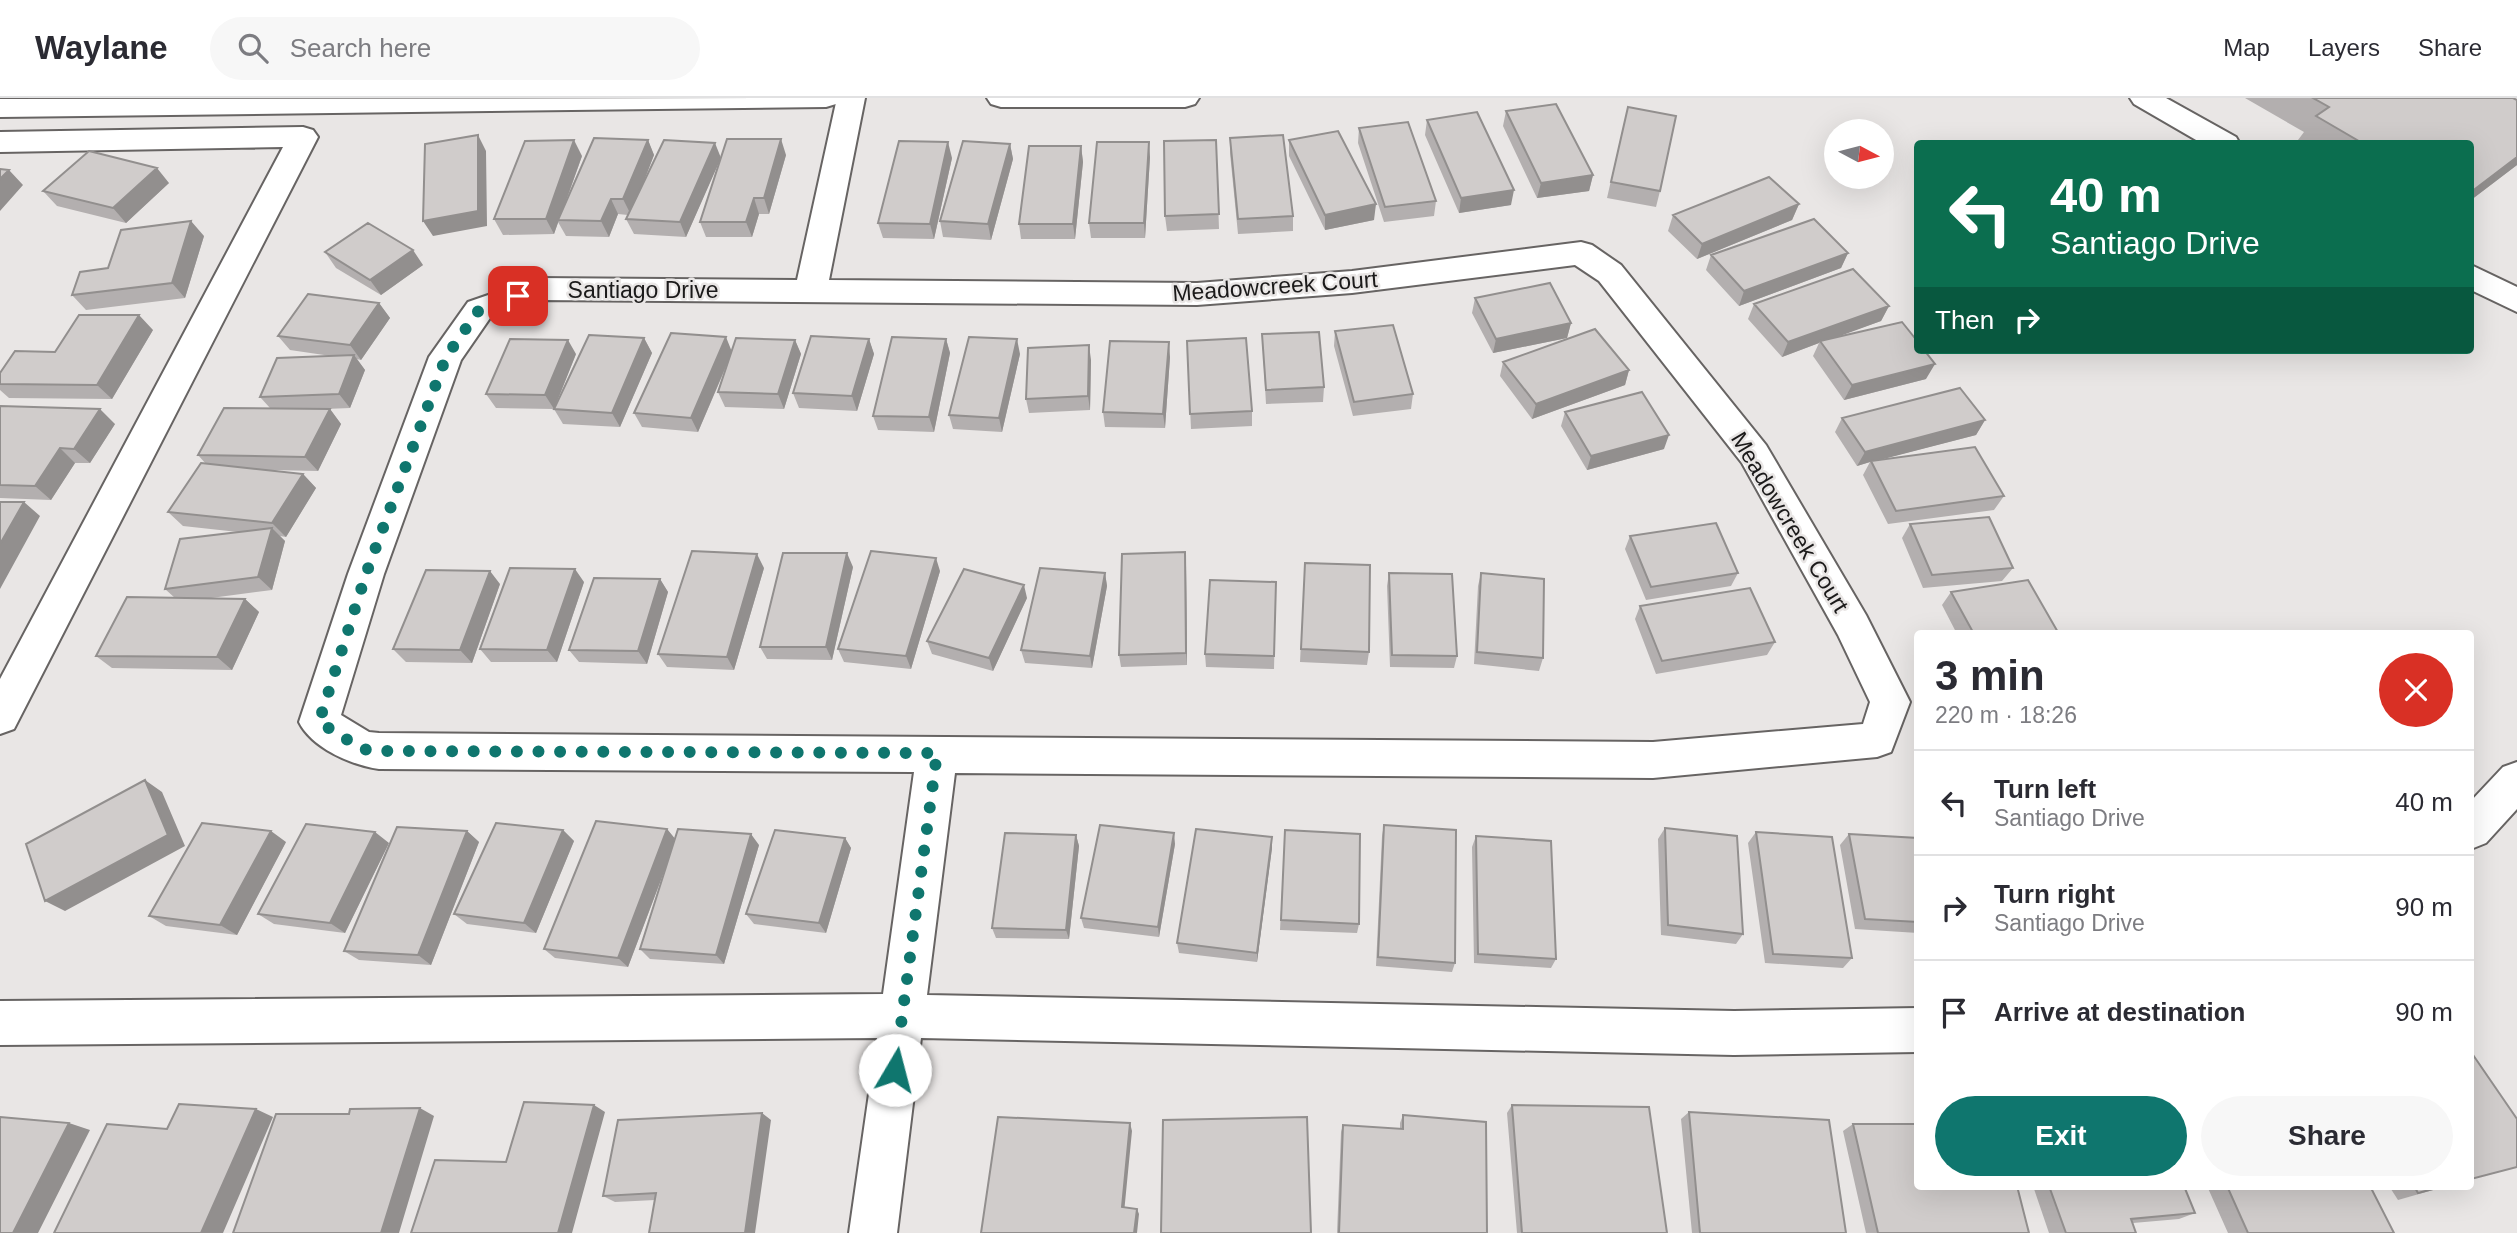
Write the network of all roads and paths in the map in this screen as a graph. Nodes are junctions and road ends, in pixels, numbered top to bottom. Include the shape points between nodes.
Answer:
1 (826, 98) edge
2 (851, 98) edge
3 (1001, 98) edge
4 (1185, 98) edge
5 (2144, 98) edge
6 (0, 108) edge
7 (2219, 140) edge
8 (0, 142) edge
9 (2474, 278) edge
10 (811, 291) junction
11 (2517, 301) edge
12 (0, 717) edge
13 (937, 753) junction
14 (2517, 779) edge
15 (2474, 827) edge
16 (902, 1016) junction
17 (0, 1023) edge
18 (1914, 1030) edge
19 (873, 1233) edge

1 - 6 street
2 - 10 street
3 - 4 street
5 - 7 street
8 - 12 street via 303,137
9 - 11 street
10 - 13 street, Santiago Drive via 537,289 479,310 446,357 366,574 319,722 362,749 379,751
10 - 13 street, Meadowcreek Court via 1197,294 1352,282 1581,253 1610,274 1754,454 1853,626 1890,702 1877,740 1654,760
13 - 16 street
14 - 15 street
16 - 17 street
16 - 18 street via 1734,1033
16 - 19 street

